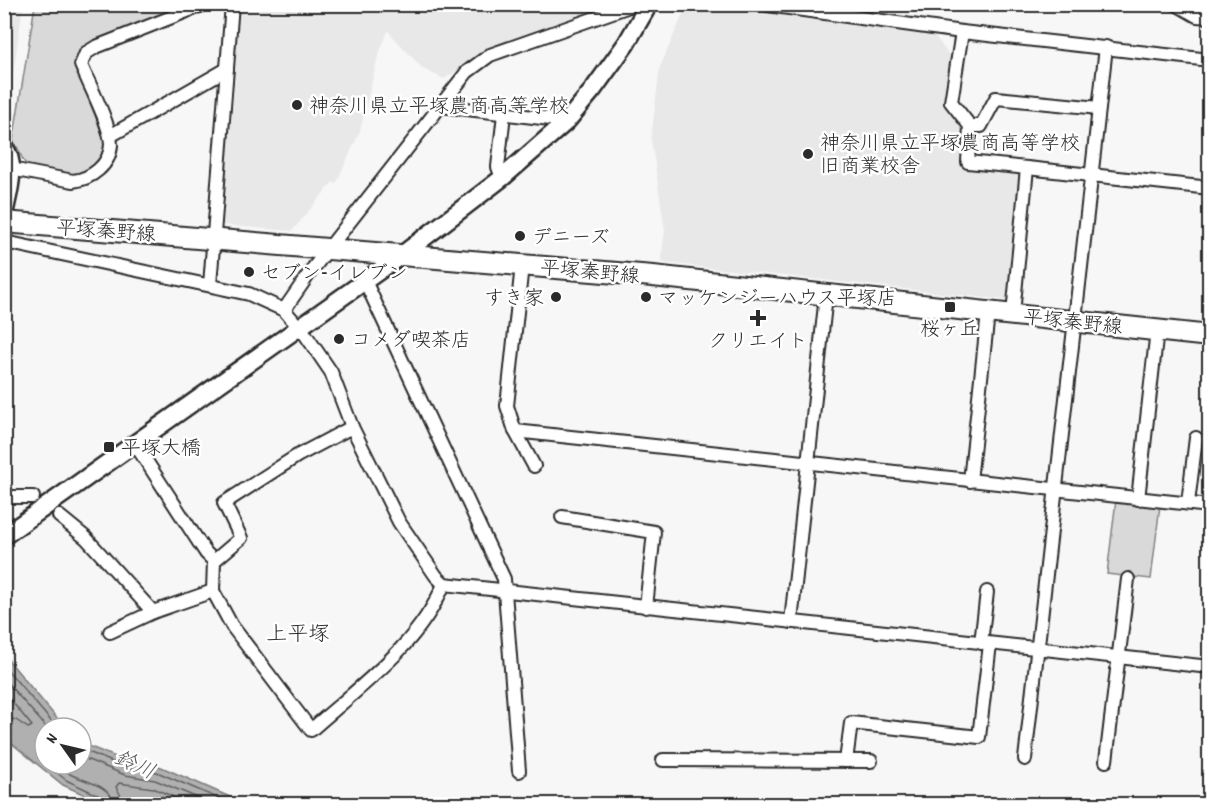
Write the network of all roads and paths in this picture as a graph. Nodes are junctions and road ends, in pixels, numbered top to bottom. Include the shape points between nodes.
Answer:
1 (205, 4) edge
2 (231, 4) edge
3 (635, 4) edge
4 (649, 4) edge
5 (760, 4) edge
6 (1176, 4) edge
7 (1207, 4) edge
8 (1203, 16) edge
9 (962, 32) junction
10 (1106, 47) junction
11 (1209, 60) edge
12 (227, 69) junction
13 (441, 106) junction
14 (1099, 108) junction
15 (504, 114) junction
16 (567, 121) junction
17 (970, 126) junction
18 (110, 136) junction
19 (4, 147) edge
20 (1027, 168) junction
21 (11, 169) junction
22 (1091, 175) junction
23 (502, 178) junction
24 (1209, 188) edge
25 (4, 214) edge
26 (4, 222) edge
27 (215, 238) junction
28 (5, 242) edge
29 (328, 250) junction
30 (403, 254) junction
31 (522, 265) junction
32 (365, 281) junction
33 (210, 285) junction
34 (826, 295) junction
35 (284, 310) junction
36 (988, 313) junction
37 (1013, 314) junction
38 (1075, 321) junction
39 (301, 327) junction
40 (1157, 330) junction
41 (1209, 336) edge
42 (352, 427) junction
43 (515, 431) junction
44 (1196, 438) dead end
45 (137, 442) junction
46 (808, 463) junction
47 (534, 466) dead end
48 (970, 481) junction
49 (1055, 491) junction
50 (4, 497) edge
51 (33, 497) dead end
52 (1138, 498) junction
53 (1188, 503) junction
54 (1209, 506) edge
55 (59, 516) dead end
56 (562, 516) dead end
57 (4, 536) edge
58 (214, 561) junction
59 (1128, 579) dead end
60 (444, 584) junction
61 (213, 591) junction
62 (506, 592) junction
63 (987, 592) dead end
64 (646, 607) junction
65 (153, 612) junction
66 (791, 622) junction
67 (110, 632) dead end
68 (986, 643) junction
69 (1037, 649) junction
70 (1119, 657) junction
71 (1209, 667) edge
72 (1025, 759) dead end
73 (663, 760) dead end
74 (846, 761) junction
75 (871, 761) dead end
76 (1106, 761) dead end
77 (519, 771) dead end

1 - 18 street via 86,53 81,65
2 - 12 street
3 - 13 street via 490,55 467,72
4 - 16 street via 626,44
5 - 9 street
6 - 8 street
7 - 8 street
9 - 10 street
9 - 17 street via 951,102
10 - 11 street
10 - 14 street
12 - 18 street
12 - 27 street
13 - 15 street
13 - 29 street
14 - 17 street via 996,98 981,126
14 - 22 street
15 - 16 street
15 - 23 street via 498,167
16 - 23 street
17 - 20 street via 968,162
18 - 21 street via 104,163 82,180 64,181
19 - 21 street
20 - 22 street
20 - 37 street
21 - 25 street
22 - 24 street
22 - 38 street
23 - 30 street
26 - 27 main road, 平塚秦野線
27 - 29 main road, 平塚秦野線
27 - 33 street
28 - 33 street
29 - 30 main road, 平塚秦野線
29 - 35 street
30 - 31 main road, 平塚秦野線
30 - 32 street
31 - 34 main road, 平塚秦野線
31 - 43 street via 507,406
32 - 39 street
32 - 62 street via 504,579
33 - 35 street via 249,294
34 - 36 main road, 平塚秦野線
34 - 46 street
35 - 39 street
36 - 37 main road, 平塚秦野線
36 - 48 street
37 - 38 main road, 平塚秦野線
38 - 40 main road, 平塚秦野線
38 - 49 street
39 - 42 street via 331,372
39 - 45 street
40 - 41 main road, 平塚秦野線
40 - 52 street
42 - 58 street via 297,456 224,503 241,538
42 - 60 street via 399,522
43 - 46 street
43 - 47 street
44 - 53 street
45 - 57 street
45 - 58 street
46 - 48 street
46 - 66 street
48 - 49 street
49 - 52 street
49 - 69 street
50 - 51 street
52 - 53 street
53 - 54 street
55 - 65 street via 86,538
56 - 64 street via 654,532
58 - 61 street
59 - 70 street
60 - 61 street via 425,620 386,664 311,730 232,626
60 - 62 street
61 - 65 street
62 - 64 street
62 - 77 street
63 - 68 street
64 - 66 street
65 - 67 street
66 - 68 street
68 - 69 street
68 - 74 street via 979,737 851,723
69 - 70 street
69 - 72 street
70 - 71 street
70 - 76 street
73 - 74 street
74 - 75 street

